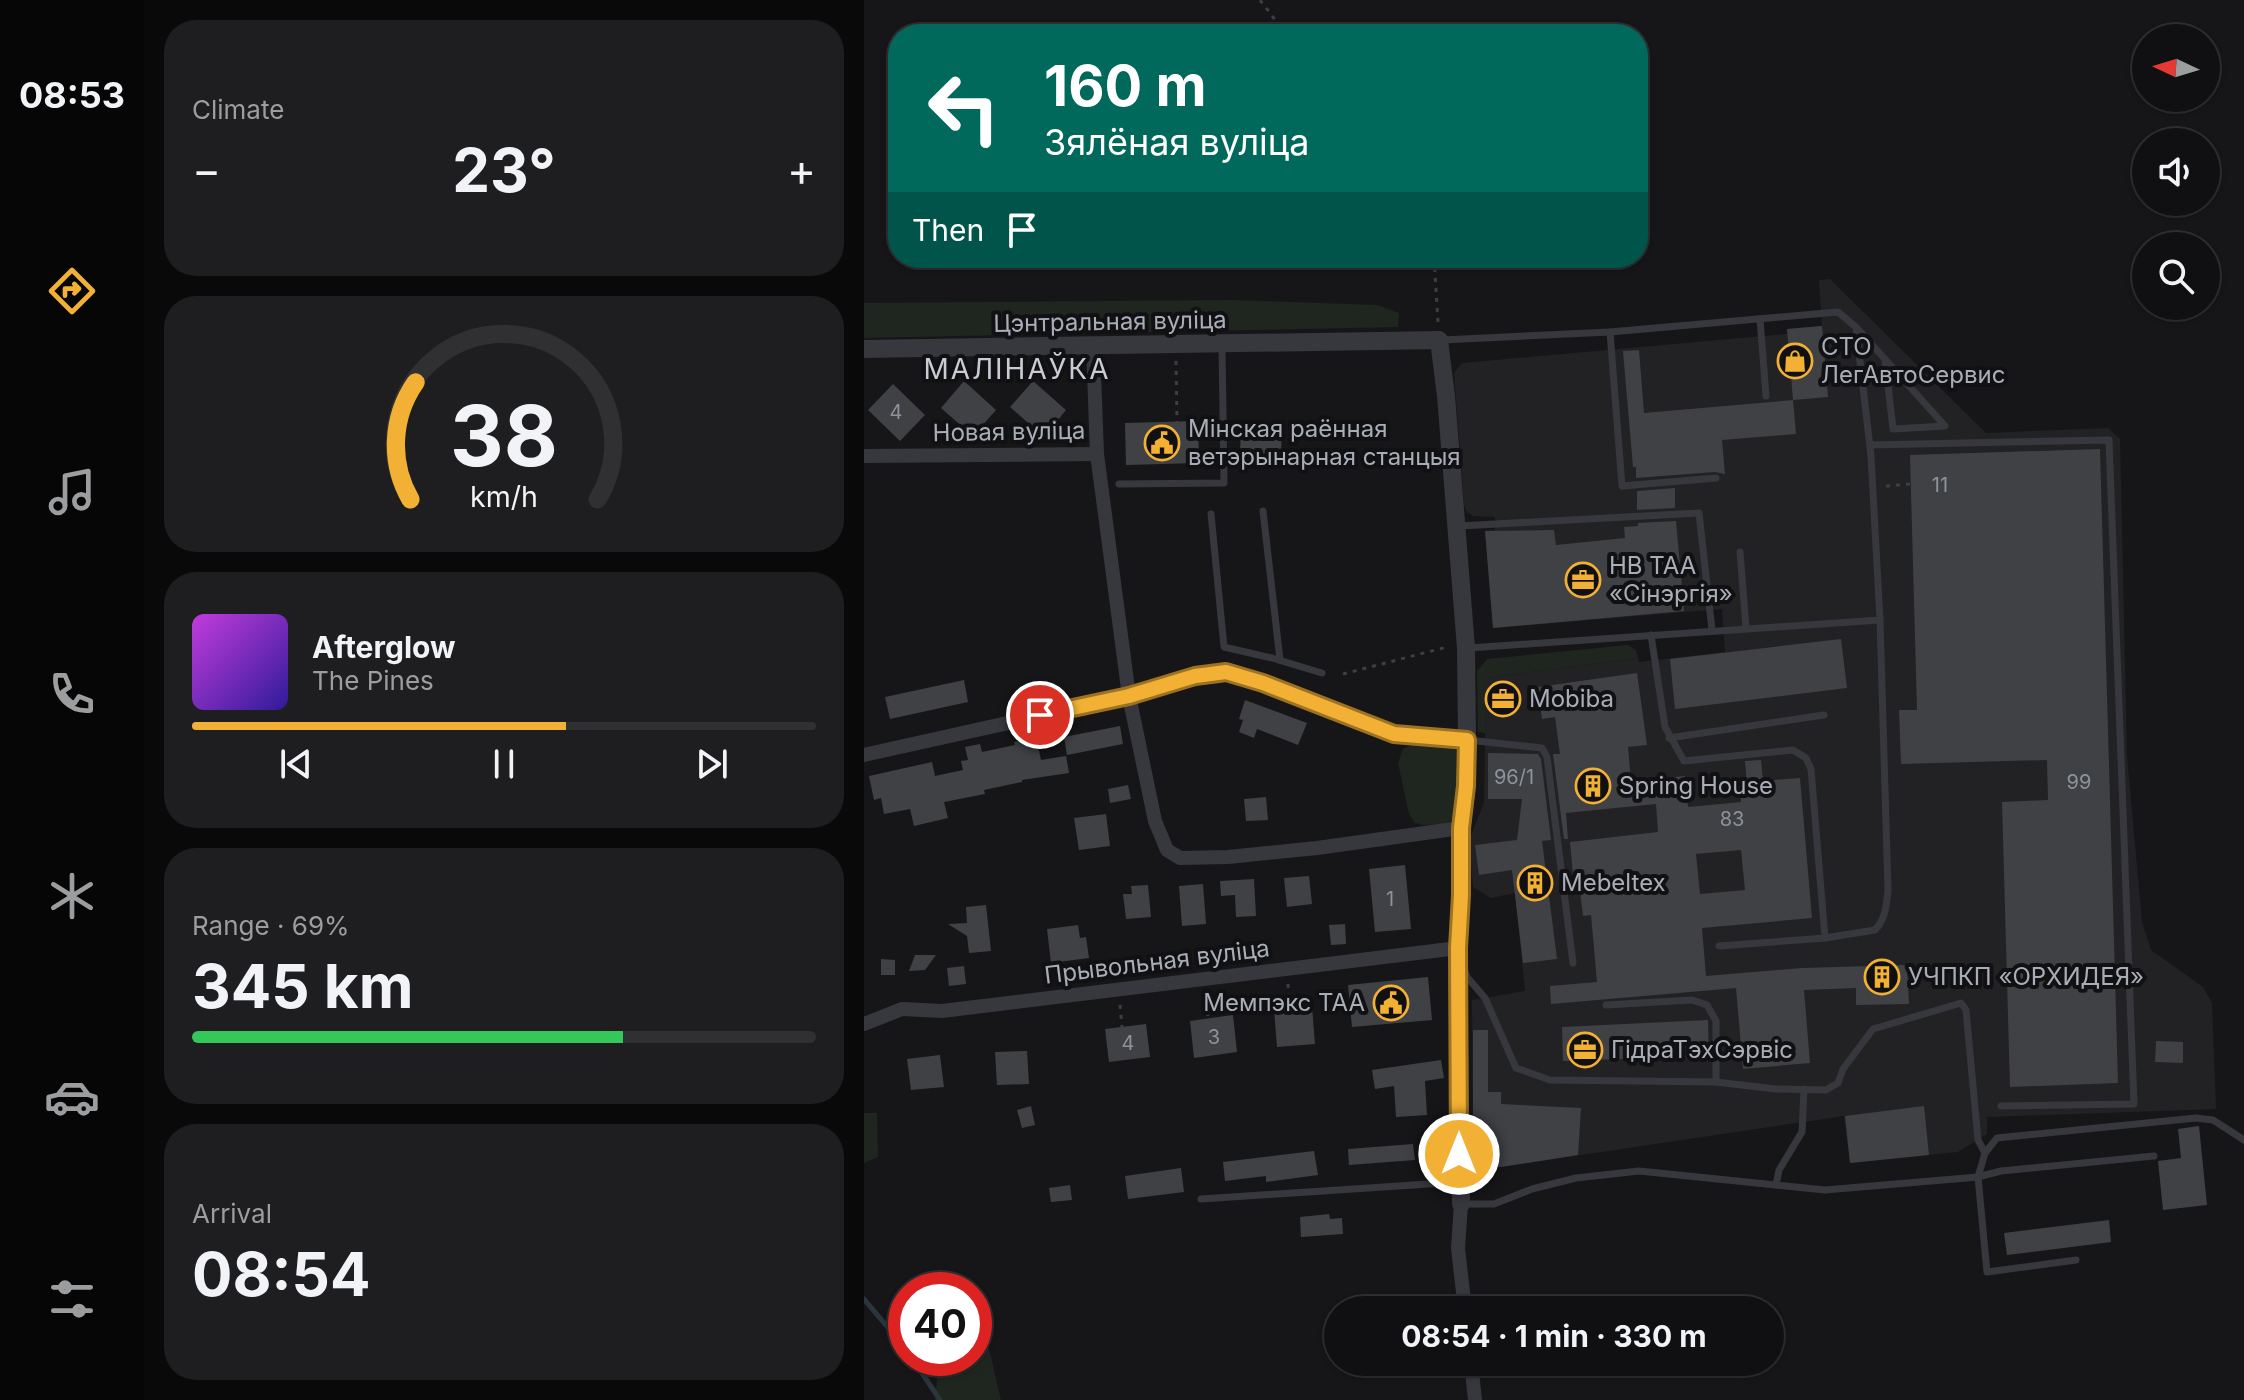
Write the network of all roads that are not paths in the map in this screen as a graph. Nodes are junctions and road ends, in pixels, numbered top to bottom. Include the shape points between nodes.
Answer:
1 (1760, 319) junction
2 (1856, 327) junction
3 (1610, 332) junction
4 (1439, 340) junction
5 (1222, 344) junction
6 (1093, 346) junction
7 (864, 349) edge
8 (1885, 359) junction
9 (1766, 396) dead end
10 (1870, 445) junction
11 (1097, 454) junction
12 (864, 456) edge
13 (1716, 478) dead end
14 (1119, 484) dead end
15 (1263, 511) dead end
16 (1211, 514) dead end
17 (1457, 526) junction
18 (1740, 552) dead end
19 (1880, 620) junction
20 (1746, 628) junction
21 (1712, 630) junction
22 (1651, 635) junction
23 (1466, 645) junction
24 (1280, 660) junction
25 (1322, 673) dead end
26 (1129, 696) junction
27 (1824, 715) dead end
28 (1669, 738) junction
29 (1467, 740) junction
30 (864, 755) edge
31 (1461, 828) junction
32 (1825, 938) junction
33 (1719, 946) dead end
34 (1458, 951) junction
35 (1573, 963) dead end
36 (1606, 1005) dead end
37 (864, 1024) edge
38 (1716, 1082) junction
39 (1804, 1089) junction
40 (2001, 1106) dead end
41 (2244, 1140) edge
42 (1985, 1153) junction
43 (2154, 1156) dead end
44 (1978, 1177) junction
45 (1459, 1182) junction
46 (1776, 1185) junction
47 (1201, 1199) dead end
48 (1461, 1204) junction
49 (2076, 1260) dead end
50 (1463, 1296) edge
51 (1472, 1376) edge
52 (1475, 1400) edge

1 - 2 lane via 1838,312
1 - 3 lane
1 - 9 lane
2 - 8 lane
2 - 10 lane
3 - 4 lane
3 - 13 lane via 1622,486
4 - 5 street, Цэнтральная вуліца
4 - 17 street
5 - 6 street, Цэнтральная вуліца
5 - 14 lane via 1224,483
6 - 7 street, Цэнтральная вуліца
6 - 11 street, Новая вуліца
8 - 8 lane via 1925,404 1945,426 1893,429
10 - 19 lane
10 - 40 lane via 2109,440 2134,1104
11 - 12 street, Новая вуліца
11 - 26 street
15 - 24 lane
16 - 24 lane via 1224,647
17 - 21 lane via 1699,513
17 - 23 street
18 - 20 lane
19 - 20 lane
19 - 32 lane via 1886,911 1875,930
20 - 21 lane
21 - 22 lane
22 - 23 lane
22 - 28 lane
23 - 29 street
24 - 25 lane
26 - 29 street via 1226,672 1394,734
26 - 30 street
26 - 31 street via 1155,821 1167,850 1180,858 1317,848
27 - 28 lane
28 - 32 lane via 1684,761 1793,750 1806,758
29 - 31 street
29 - 35 lane via 1542,748 1547,757
31 - 34 street
32 - 33 lane
34 - 37 street, Прывольная вуліца via 942,1011 902,1009
34 - 38 lane via 1516,1068 1550,1080
34 - 45 street
36 - 38 lane via 1692,1000 1707,1005 1716,1021
38 - 39 lane
39 - 42 lane via 1826,1090 1838,1083 1873,1029 1961,1003 1966,1010 1978,1140
39 - 46 lane via 1802,1132
41 - 42 lane via 2213,1120 2196,1118 1997,1138
42 - 44 lane
43 - 44 lane
44 - 46 lane via 1825,1190
44 - 49 lane via 1987,1272
45 - 47 lane
45 - 48 street
46 - 48 lane via 1639,1171 1576,1178 1494,1204
48 - 50 street via 1458,1248
51 - 52 street

